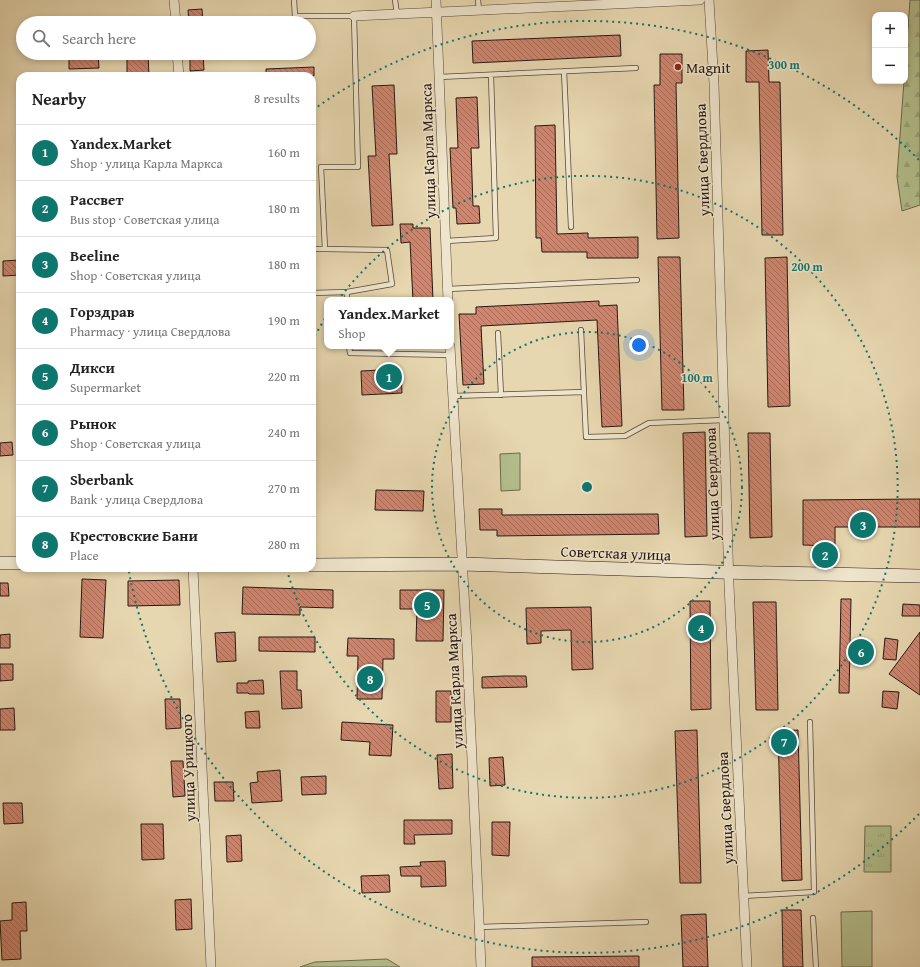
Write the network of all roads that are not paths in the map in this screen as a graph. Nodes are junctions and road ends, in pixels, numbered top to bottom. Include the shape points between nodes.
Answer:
1 (174, 0) edge
2 (294, 0) edge
3 (396, 0) edge
4 (436, 0) edge
5 (478, 0) edge
6 (700, 0) edge
7 (709, 0) edge
8 (479, 10) junction
9 (437, 12) junction
10 (397, 14) junction
11 (175, 16) edge
12 (354, 16) junction
13 (177, 60) edge
14 (636, 68) dead end
15 (564, 71) junction
16 (178, 72) edge
17 (491, 75) junction
18 (439, 77) junction
19 (571, 227) dead end
20 (446, 241) junction
21 (325, 248) junction
22 (316, 249) edge
23 (637, 280) dead end
24 (448, 289) junction
25 (347, 292) junction
26 (316, 293) edge
27 (347, 297) edge
28 (448, 297) edge
29 (581, 330) dead end
30 (498, 333) dead end
31 (349, 349) edge
32 (450, 351) edge
33 (584, 392) junction
34 (501, 395) junction
35 (453, 396) junction
36 (724, 420) junction
37 (0, 563) edge
38 (16, 563) edge
39 (462, 564) junction
40 (316, 565) edge
41 (193, 572) edge
42 (728, 572) junction
43 (920, 576) edge
44 (810, 722) dead end
45 (743, 896) junction
46 (813, 918) dead end
47 (646, 922) dead end
48 (479, 927) junction
49 (211, 967) edge
50 (480, 967) edge
51 (747, 967) edge
52 (816, 967) edge

1 - 11 street
2 - 12 lane via 296,16
3 - 10 lane
4 - 9 street, улица Карла Маркса
5 - 8 lane
6 - 8 street
7 - 36 street, улица Свердлова
8 - 9 street
9 - 10 street
9 - 18 street, улица Карла Маркса
10 - 12 street
12 - 21 lane via 358,166 321,166
13 - 16 street
14 - 15 lane
15 - 17 lane
15 - 19 lane
17 - 18 lane
17 - 20 lane via 496,238
18 - 20 street, улица Карла Маркса
20 - 24 street, улица Карла Маркса
21 - 22 lane
21 - 25 lane via 388,250 392,284
23 - 24 lane
24 - 28 street, улица Карла Маркса
25 - 26 lane
25 - 27 lane
29 - 33 lane
30 - 34 lane
31 - 32 lane via 350,353
32 - 35 street, улица Карла Маркса
33 - 34 lane
33 - 36 lane via 586,437 625,436 649,423
34 - 35 lane
35 - 39 street, улица Карла Маркса
36 - 42 street, улица Свердлова
37 - 38 street
39 - 40 street, Советская улица
39 - 42 street, Советская улица
39 - 48 street, улица Карла Маркса
41 - 49 street, улица Урицкого
42 - 43 street, Советская улица
42 - 45 street, улица Свердлова
44 - 45 lane via 814,892
45 - 51 street, улица Свердлова
46 - 52 lane
47 - 48 lane
48 - 50 street, улица Карла Маркса

